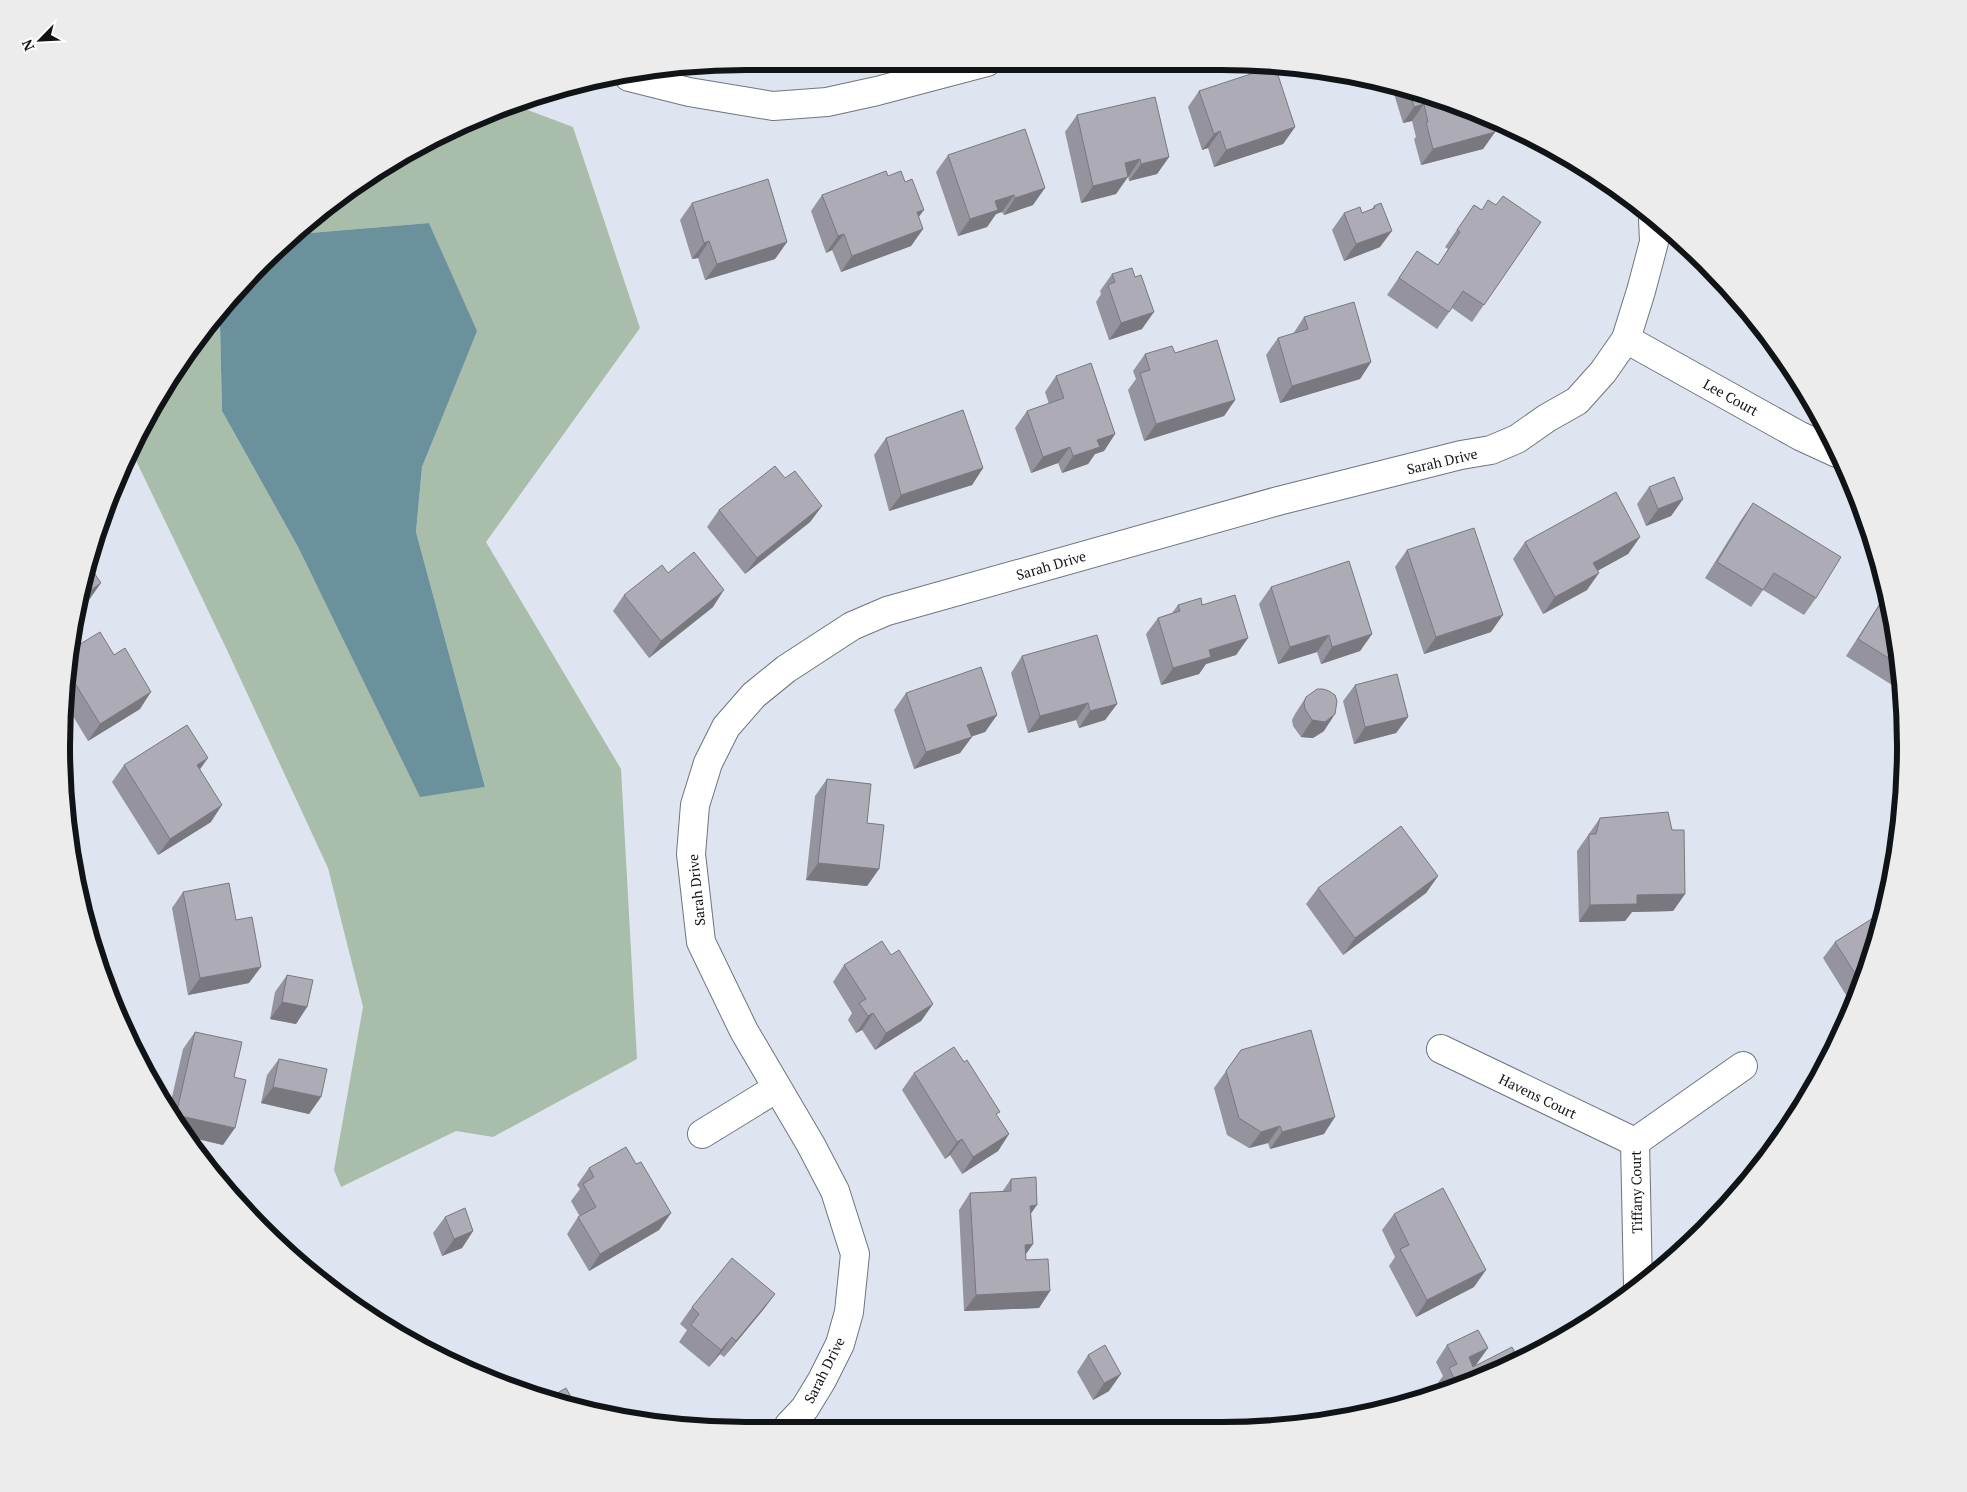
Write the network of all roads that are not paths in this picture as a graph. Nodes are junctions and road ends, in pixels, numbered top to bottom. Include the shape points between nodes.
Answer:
1 (957, 70) edge
2 (638, 79) edge
3 (1653, 227) edge
4 (1626, 339) junction
5 (1828, 449) edge
6 (1441, 1049) dead end
7 (1743, 1066) dead end
8 (776, 1088) junction
9 (702, 1134) dead end
10 (1635, 1142) junction
11 (1638, 1278) edge
12 (792, 1422) edge

1 - 2 street via 827,102 773,106 689,92
3 - 4 street, Sarah Drive via 1654,242
4 - 5 street, Lee Court
4 - 8 street, Sarah Drive via 1577,401 1517,439 1491,450 1278,501 887,611 852,626 786,669 754,695 726,727 708,763 695,805 691,854 701,942
6 - 10 street, Havens Court
7 - 10 street, Tiffany Court
8 - 9 street
8 - 12 street, Sarah Drive via 812,1145 835,1191 855,1254 849,1312 840,1344 805,1408
10 - 11 street, Tiffany Court

